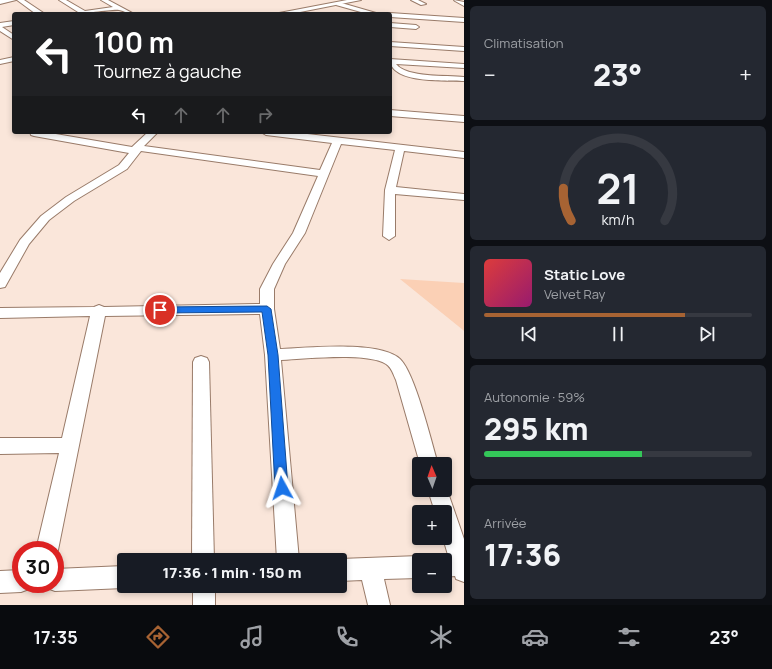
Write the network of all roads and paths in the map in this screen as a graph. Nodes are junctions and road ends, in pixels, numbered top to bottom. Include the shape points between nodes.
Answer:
1 (13, 0) edge
2 (20, 0) edge
3 (62, 0) edge
4 (104, 0) edge
5 (358, 0) edge
6 (414, 0) edge
7 (0, 2) edge
8 (338, 4) junction
9 (423, 4) dead end
10 (119, 8) junction
11 (38, 12) edge
12 (82, 12) edge
13 (91, 12) edge
14 (127, 12) edge
15 (290, 12) edge
16 (358, 12) edge
17 (392, 15) edge
18 (464, 20) edge
19 (12, 24) edge
20 (392, 25) edge
21 (0, 27) edge
22 (425, 27) dead end
23 (12, 36) edge
24 (392, 44) edge
25 (462, 49) edge
26 (464, 58) edge
27 (12, 59) edge
28 (392, 61) edge
29 (0, 62) edge
30 (392, 64) edge
31 (464, 66) edge
32 (464, 79) edge
33 (392, 113) edge
34 (464, 119) edge
35 (40, 134) edge
36 (151, 134) edge
37 (303, 134) edge
38 (322, 135) edge
39 (338, 140) junction
40 (400, 147) junction
41 (136, 149) junction
42 (464, 155) edge
43 (324, 174) junction
44 (390, 190) junction
45 (464, 197) edge
46 (389, 236) dead end
47 (0, 284) edge
48 (267, 309) junction
49 (99, 310) junction
50 (0, 313) edge
51 (273, 355) junction
52 (202, 362) dead end
53 (70, 445) junction
54 (0, 446) edge
55 (427, 457) edge
56 (440, 497) edge
57 (48, 541) edge
58 (203, 553) edge
59 (287, 553) edge
60 (412, 567) edge
61 (459, 567) edge
62 (371, 569) junction
63 (347, 570) edge
64 (117, 577) edge
65 (64, 580) edge
66 (12, 581) edge
67 (0, 582) edge
68 (204, 593) edge
69 (204, 605) edge
70 (379, 605) edge

1 - 7 street
2 - 11 street
3 - 12 street
4 - 10 street
5 - 8 street
6 - 9 street
8 - 15 street
8 - 16 street
10 - 13 street
10 - 14 street
17 - 18 street
19 - 21 street
20 - 22 street
21 - 23 street
24 - 25 street
25 - 26 street
27 - 29 street
28 - 31 street
30 - 32 street via 397,70 408,75
33 - 34 street
35 - 41 street
36 - 41 street
37 - 38 street
38 - 39 street
39 - 40 street
39 - 43 street
40 - 42 street
40 - 44 street
41 - 43 street
41 - 47 street via 123,166 45,218 24,242
43 - 48 street via 299,233 267,289
44 - 45 street
44 - 46 street
48 - 49 street
48 - 51 street
49 - 50 street
49 - 53 street
51 - 55 street via 373,353 392,360 404,380
51 - 59 street
52 - 58 street
53 - 54 street
53 - 57 street
56 - 61 street
60 - 62 street
62 - 63 street
62 - 70 street
64 - 65 street
66 - 67 street
68 - 69 street

